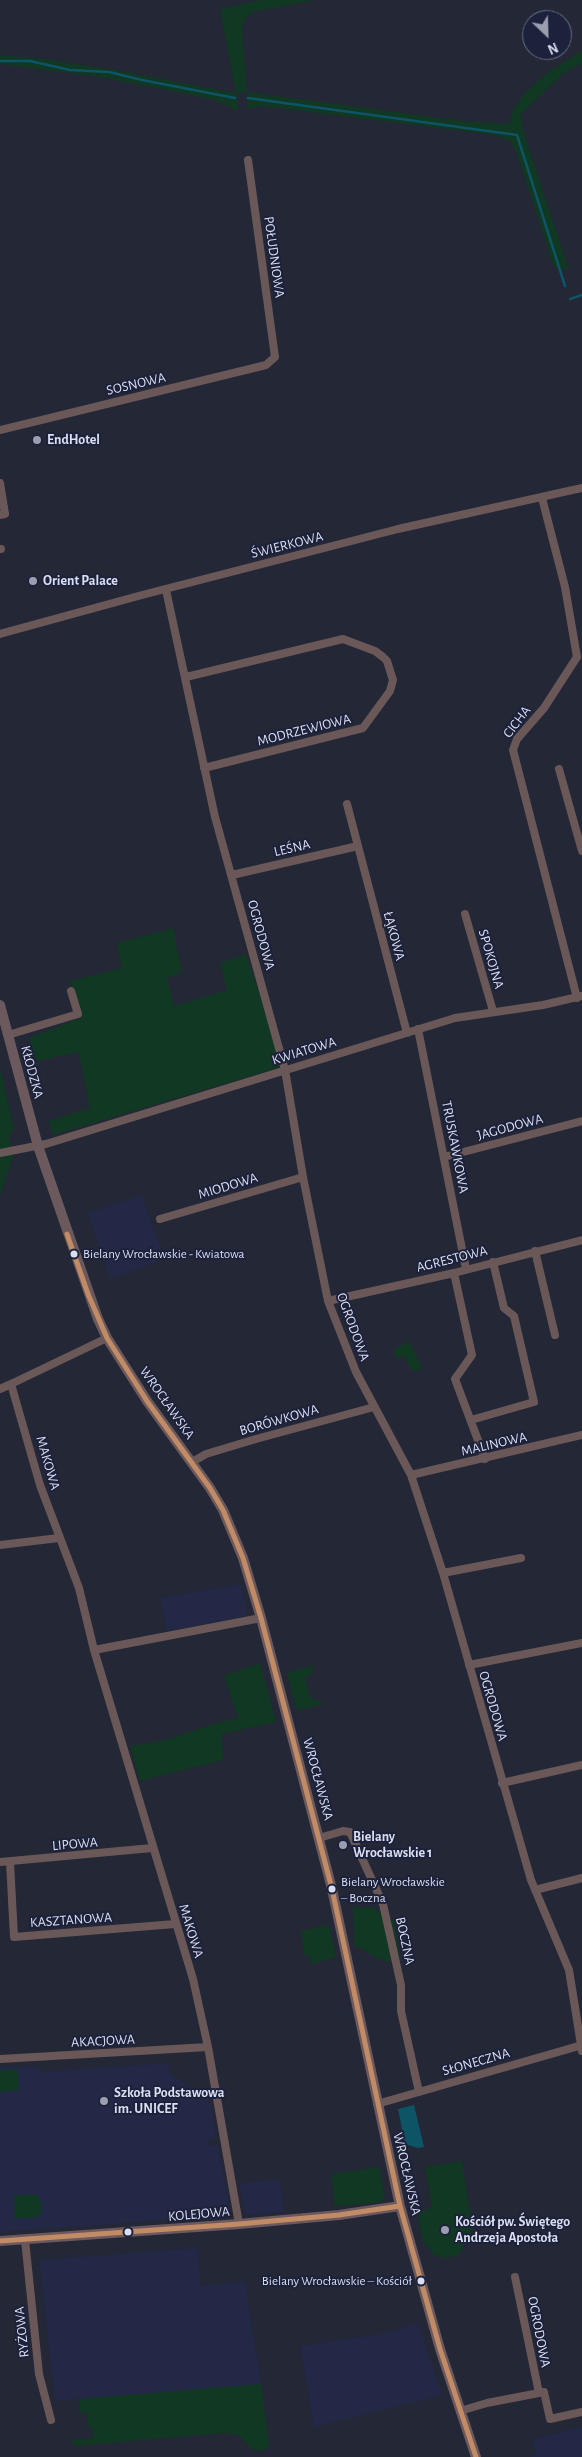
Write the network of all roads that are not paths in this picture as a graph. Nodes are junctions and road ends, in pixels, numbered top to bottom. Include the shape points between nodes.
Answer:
1 (248, 160) dead end
2 (275, 357) joint
3 (0, 430) edge
4 (0, 483) edge
5 (582, 488) edge
6 (542, 498) junction
7 (0, 515) edge
8 (166, 590) junction
9 (0, 634) edge
10 (186, 677) junction
11 (204, 768) junction
12 (559, 769) dead end
13 (347, 804) dead end
14 (358, 846) junction
15 (582, 851) edge
16 (232, 875) junction
17 (465, 914) dead end
18 (71, 991) dead end
19 (580, 997) edge
20 (0, 1005) edge
21 (493, 1011) junction
22 (418, 1029) junction
23 (407, 1032) junction
24 (8, 1035) junction
25 (285, 1070) junction
26 (582, 1121) edge
27 (38, 1146) junction
28 (0, 1153) edge
29 (444, 1157) junction
30 (303, 1177) junction
31 (160, 1219) dead end
32 (582, 1240) edge
33 (535, 1251) junction
34 (493, 1262) junction
35 (466, 1269) junction
36 (454, 1273) junction
37 (328, 1301) junction
38 (555, 1335) dead end
39 (107, 1338) junction
40 (11, 1384) junction
41 (0, 1389) edge
42 (374, 1407) junction
43 (471, 1420) junction
44 (582, 1435) edge
45 (485, 1459) junction
46 (192, 1462) junction
47 (411, 1474) junction
48 (59, 1538) junction
49 (0, 1545) edge
50 (521, 1558) dead end
51 (443, 1573) junction
52 (261, 1618) junction
53 (582, 1643) edge
54 (94, 1650) junction
55 (468, 1665) junction
56 (582, 1765) edge
57 (502, 1782) junction
58 (319, 1838) junction
59 (152, 1848) junction
60 (0, 1862) edge
61 (10, 1862) junction
62 (582, 1878) edge
63 (535, 1890) junction
64 (175, 1924) junction
65 (208, 2047) junction
66 (581, 2047) edge
67 (0, 2059) edge
68 (419, 2092) junction
69 (377, 2104) junction
70 (400, 2206) junction
71 (239, 2224) junction
72 (25, 2240) junction
73 (0, 2241) edge
74 (515, 2277) dead end
75 (539, 2393) junction
76 (460, 2411) junction
77 (582, 2412) edge
78 (51, 2420) dead end
79 (476, 2457) edge

1 - 2 street, POŁUDNIOWA
2 - 3 street, SOSNOWA via 266,364
4 - 7 street via 5,514
5 - 6 street, ŚWIERKOWA
6 - 8 street, ŚWIERKOWA via 398,529
6 - 19 street, CICHA via 565,587 578,657 512,750
8 - 9 street, ŚWIERKOWA
8 - 10 street, OGRODOWA
10 - 11 street, OGRODOWA
10 - 11 street, MODRZEWIOWA via 343,639 375,650 387,661 392,680 390,691 363,728
11 - 16 street, OGRODOWA
12 - 15 street
13 - 14 street, ŁĄKOWA
14 - 16 street, LEŚNA
14 - 23 street, ŁĄKOWA
16 - 25 street, OGRODOWA
17 - 21 street, SPOKOJNA
18 - 24 street via 78,1014
19 - 21 street, KWIATOWA
20 - 24 main road, KŁODZKA
21 - 22 street, KWIATOWA
22 - 23 street, KWIATOWA
22 - 29 street, TRUSKAWKOWA
23 - 25 street, KWIATOWA
24 - 27 main road, KŁODZKA
25 - 27 street, KWIATOWA
25 - 30 street, OGRODOWA
26 - 29 street, JAGODOWA
27 - 28 street, KWIATOWA
27 - 39 main road, WROCŁAWSKA via 86,1289
29 - 35 street, TRUSKAWKOWA
30 - 31 street, MIODOWA
30 - 37 street, OGRODOWA
32 - 33 street, AGRESTOWA
33 - 34 street, AGRESTOWA
33 - 38 street
34 - 35 street, AGRESTOWA
34 - 43 street via 504,1308 514,1316 534,1402
35 - 36 street, AGRESTOWA
36 - 37 street, AGRESTOWA
36 - 43 street via 472,1355 455,1379
37 - 42 street, OGRODOWA
39 - 40 street
39 - 46 main road, WROCŁAWSKA via 147,1402
40 - 41 street
40 - 48 street, MAKOWA
42 - 46 street, BORÓWKOWA via 206,1454
42 - 47 street, OGRODOWA
43 - 45 street
44 - 45 street, MALINOWA
45 - 47 street, MALINOWA
46 - 52 main road, WROCŁAWSKA via 236,1537
47 - 51 street, OGRODOWA
48 - 49 street
48 - 54 street, MAKOWA via 79,1588
50 - 51 street
51 - 55 street, OGRODOWA
52 - 54 street
52 - 58 main road, WROCŁAWSKA
53 - 55 street
54 - 59 street, MAKOWA
55 - 57 street, OGRODOWA
56 - 57 street
57 - 63 street, OGRODOWA
58 - 68 street, BOCZNA via 350,1832 383,1904 389,1922 401,1985 401,2011
58 - 69 main road, WROCŁAWSKA
59 - 61 street, LIPOWA
59 - 64 street, MAKOWA
60 - 61 street, LIPOWA
61 - 64 street, KASZTANOWA via 14,1937
62 - 63 street
63 - 66 street, OGRODOWA via 569,1970
64 - 65 street, MAKOWA via 193,1979
65 - 67 street, AKACJOWA
65 - 71 street, MAKOWA
66 - 68 street, SŁONECZNA
68 - 69 street, SŁONECZNA
69 - 70 main road, WROCŁAWSKA
70 - 71 main road, KOLEJOWA
70 - 76 main road, WROCŁAWSKA
71 - 72 main road, KOLEJOWA
72 - 73 main road, KOLEJOWA
72 - 78 street, RYŻOWA via 39,2374
74 - 75 street, OGRODOWA
75 - 76 street
75 - 77 street, OGRODOWA via 544,2392 550,2419
76 - 79 main road, WROCŁAWSKA

